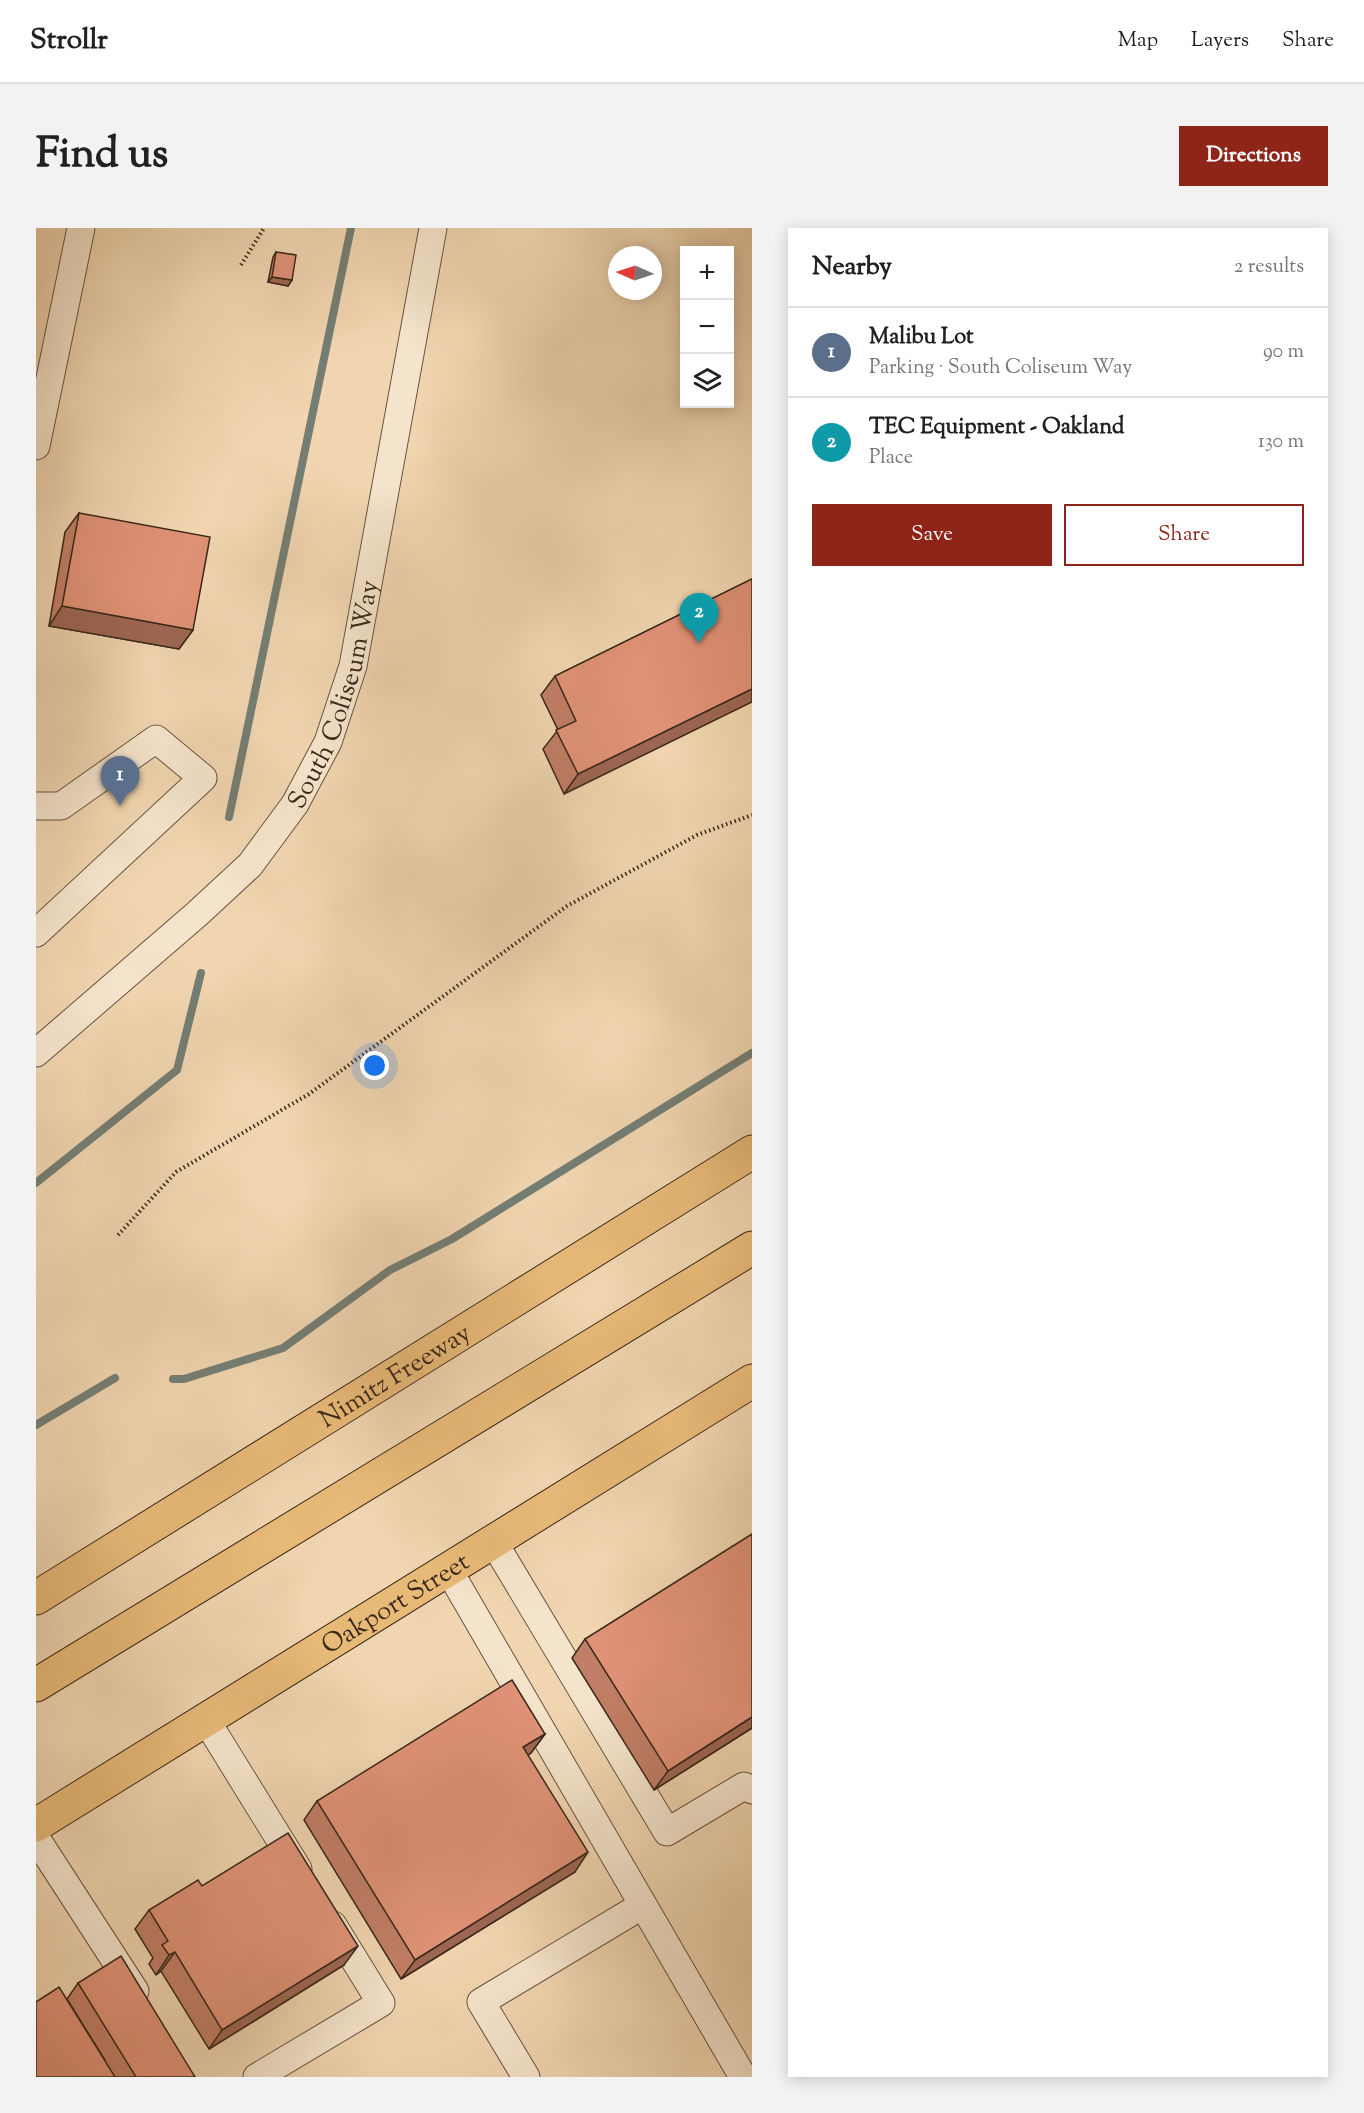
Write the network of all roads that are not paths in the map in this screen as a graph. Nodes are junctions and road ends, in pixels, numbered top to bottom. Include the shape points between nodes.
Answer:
1 (81, 228) edge
2 (433, 228) edge
3 (36, 447) edge
4 (36, 806) edge
5 (36, 933) edge
6 (36, 1053) edge
7 (752, 1152) edge
8 (752, 1248) edge
9 (752, 1381) edge
10 (493, 1541) junction
11 (448, 1569) junction
12 (36, 1598) edge
13 (36, 1685) edge
14 (206, 1719) junction
15 (752, 1790) edge
16 (36, 1825) edge
17 (36, 1838) edge
18 (643, 1905) junction
19 (146, 2007) edge
20 (257, 2077) edge
21 (526, 2077) edge
22 (743, 2077) edge

1 - 3 street
2 - 6 street, South Coliseum Way via 353,666 328,742 295,804 250,865
4 - 5 street via 61,806 156,739 203,778
7 - 12 main road, Nimitz Freeway
8 - 13 main road
9 - 10 main road, Oakport Street
10 - 11 main road, Oakport Street
10 - 15 street via 667,1832 744,1786
11 - 14 main road, Oakport Street
11 - 18 street
14 - 16 main road, Oakport Street
14 - 20 street via 381,2003
17 - 19 street
18 - 21 street via 481,2002
18 - 22 street

